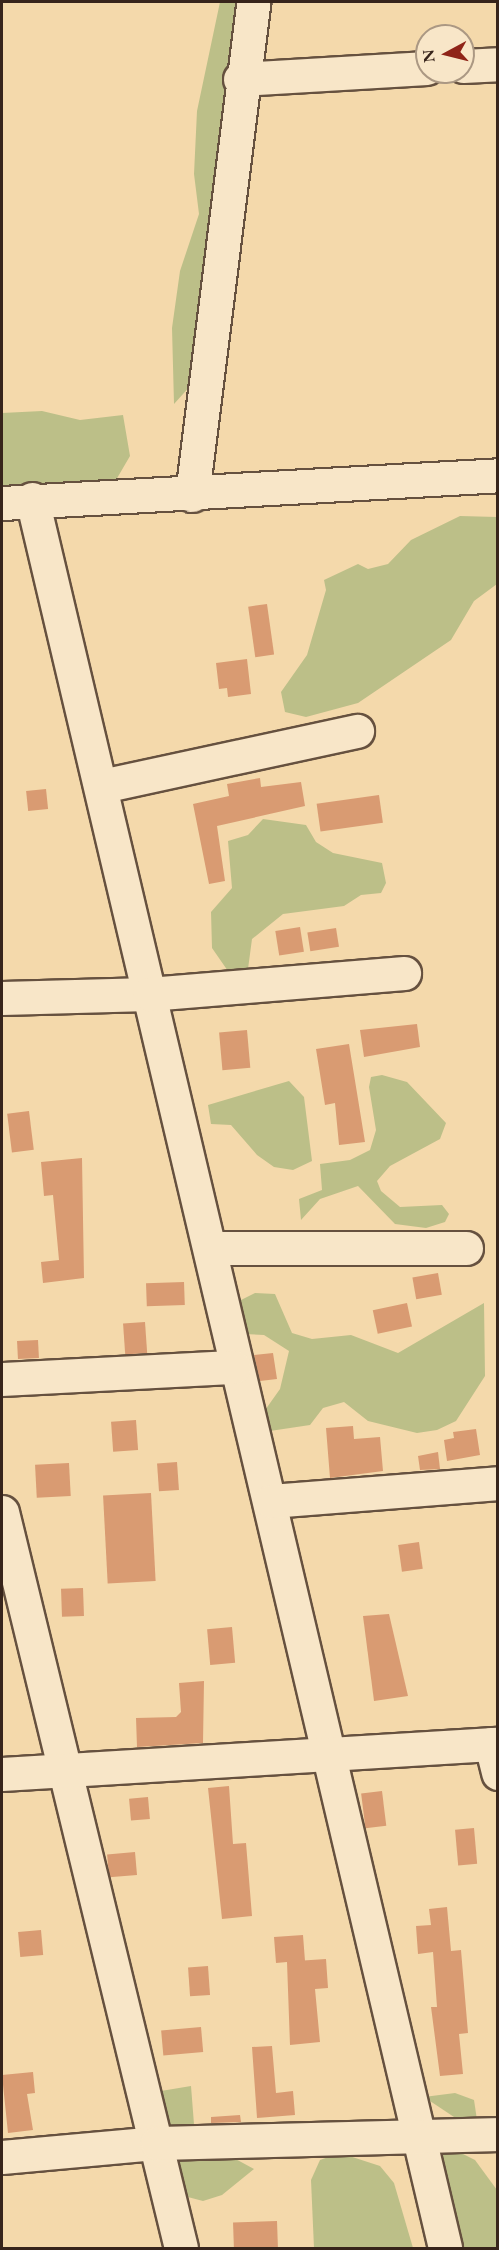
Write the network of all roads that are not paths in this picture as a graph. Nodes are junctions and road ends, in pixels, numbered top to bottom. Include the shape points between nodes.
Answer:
1 (253, 2) edge
2 (498, 64) edge
3 (475, 65) edge
4 (415, 69) edge
5 (240, 79) junction
6 (498, 476) edge
7 (192, 495) junction
8 (17, 501) edge
9 (357, 731) dead end
10 (102, 786) junction
11 (404, 973) dead end
12 (150, 994) junction
13 (2, 998) edge
14 (211, 1248) junction
15 (466, 1248) dead end
16 (234, 1367) junction
17 (2, 1379) edge
18 (498, 1484) edge
19 (270, 1501) junction
20 (2, 1512) edge
21 (327, 1752) junction
22 (495, 1754) edge
23 (62, 1766) junction
24 (2, 1774) edge
25 (498, 2134) edge
26 (418, 2139) junction
27 (157, 2143) junction
28 (2, 2157) edge
29 (181, 2248) edge
30 (445, 2248) edge

1 - 5 street
2 - 3 street
4 - 5 street
5 - 7 street
6 - 7 street
7 - 8 street
8 - 10 street
9 - 10 street
10 - 12 street
11 - 12 street
12 - 13 street
12 - 14 street
14 - 15 street
14 - 16 street
16 - 17 street
16 - 19 street
18 - 19 street
19 - 21 street
20 - 23 street
21 - 22 street
21 - 23 street
21 - 26 street
23 - 24 street
23 - 27 street
25 - 26 street
26 - 27 street
26 - 30 street
27 - 28 street
27 - 29 street

